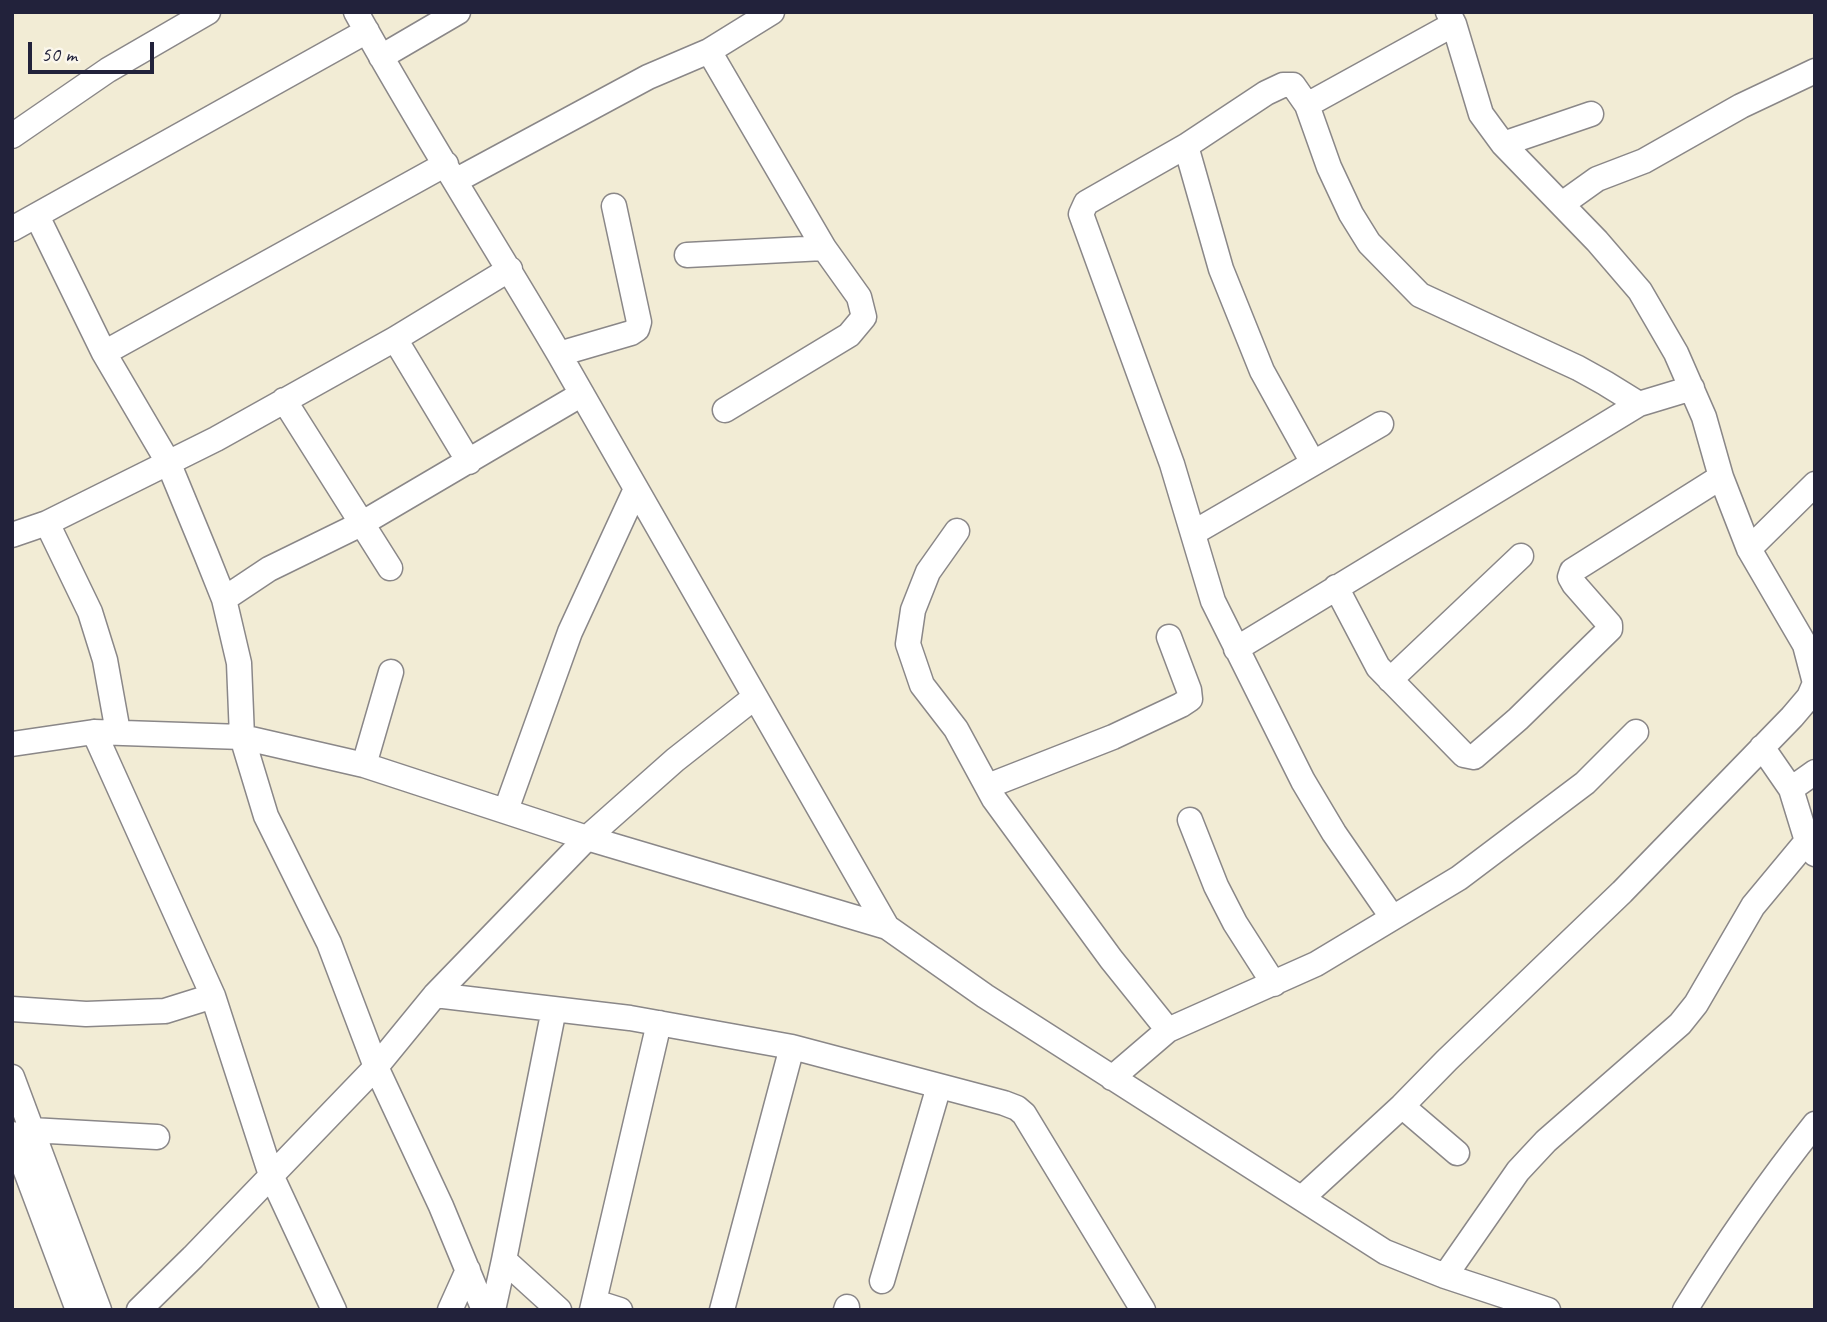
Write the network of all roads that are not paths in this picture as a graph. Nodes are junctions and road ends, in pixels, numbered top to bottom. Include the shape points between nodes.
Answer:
1 (208, 12) edge
2 (458, 12) edge
3 (772, 12) edge
4 (1451, 18) edge
5 (361, 22) edge
6 (709, 51) junction
7 (381, 57) junction
8 (1815, 71) edge
9 (1307, 105) junction
10 (1591, 114) dead end
11 (12, 136) edge
12 (1503, 144) junction
13 (1186, 146) junction
14 (451, 173) junction
15 (1562, 204) junction
16 (614, 206) dead end
17 (37, 216) junction
18 (12, 229) edge
19 (824, 248) junction
20 (687, 256) dead end
21 (510, 269) junction
22 (395, 339) junction
23 (104, 353) junction
24 (559, 354) junction
25 (1692, 388) junction
26 (582, 394) junction
27 (284, 400) junction
28 (1639, 404) junction
29 (725, 410) dead end
30 (1381, 424) dead end
31 (168, 462) junction
32 (469, 462) junction
33 (1313, 463) junction
34 (1721, 477) junction
35 (1815, 484) edge
36 (636, 489) junction
37 (47, 523) junction
38 (362, 524) junction
39 (957, 531) dead end
40 (1193, 533) junction
41 (12, 535) edge
42 (1749, 549) junction
43 (1521, 555) dead end
44 (390, 568) dead end
45 (1336, 587) junction
46 (224, 600) junction
47 (1169, 637) dead end
48 (1810, 641) edge
49 (1236, 649) junction
50 (391, 672) dead end
51 (1390, 680) junction
52 (1815, 683) edge
53 (755, 696) junction
54 (106, 732) junction
55 (1636, 732) dead end
56 (242, 737) junction
57 (12, 744) edge
58 (1762, 747) junction
59 (364, 765) junction
60 (1815, 772) edge
61 (988, 786) junction
62 (1791, 789) junction
63 (506, 810) junction
64 (1190, 820) dead end
65 (587, 838) junction
66 (1811, 847) edge
67 (1392, 917) junction
68 (887, 927) junction
69 (1274, 984) junction
70 (435, 995) junction
71 (213, 996) junction
72 (12, 1009) edge
73 (554, 1009) junction
74 (659, 1023) junction
75 (1168, 1030) junction
76 (792, 1047) junction
77 (376, 1067) junction
78 (12, 1077) edge
79 (1112, 1078) junction
80 (939, 1086) junction
81 (1402, 1106) junction
82 (1815, 1124) edge
83 (22, 1132) edge
84 (157, 1137) dead end
85 (1457, 1153) dead end
86 (271, 1175) junction
87 (1302, 1198) junction
88 (504, 1260) junction
89 (468, 1270) junction
90 (1445, 1276) junction
91 (882, 1281) dead end
92 (593, 1306) edge
93 (78, 1310) edge
94 (99, 1310) edge
95 (109, 1310) edge
96 (116, 1310) edge
97 (139, 1310) edge
98 (334, 1310) edge
99 (450, 1310) edge
100 (484, 1310) edge
101 (493, 1310) edge
102 (559, 1310) edge
103 (620, 1310) edge
104 (722, 1310) edge
105 (1143, 1310) edge
106 (1548, 1310) edge
107 (1685, 1310) edge

1 - 11 street via 108,70
2 - 7 street
3 - 6 street
4 - 9 street
4 - 12 street via 1481,114
5 - 7 street
5 - 17 street
6 - 14 street
6 - 19 street
7 - 14 street
8 - 15 street via 1644,161 1597,180
9 - 13 street via 1293,85 1283,85
9 - 28 street via 1351,214 1369,243 1420,295 1578,368
10 - 12 street
12 - 15 street
13 - 33 street via 1221,269 1262,371
13 - 40 street via 1086,203 1081,214
14 - 21 street
14 - 23 street
15 - 25 street via 1640,291
16 - 24 street via 637,329
17 - 18 street
17 - 23 street
19 - 20 street
19 - 29 street via 859,297 864,317 849,335
21 - 22 street
21 - 24 street
22 - 27 street
22 - 32 street
23 - 31 street
24 - 26 street
25 - 28 street
25 - 34 street
26 - 32 street
26 - 36 street
27 - 31 street
27 - 38 street
28 - 45 street
30 - 33 street
31 - 37 street
31 - 46 street
32 - 38 street
33 - 40 street
34 - 42 street
34 - 51 street via 1572,571 1574,584 1610,629 1474,757 1464,755
35 - 42 street
36 - 53 street
36 - 63 street via 570,632
37 - 41 street
37 - 54 street via 90,612 106,660
38 - 44 street
38 - 46 street via 269,569
39 - 61 street via 928,572 913,610 908,644 922,685 956,729
40 - 49 street via 1213,601
42 - 48 street
43 - 51 street
45 - 49 street
45 - 51 street via 1378,667
46 - 56 street via 239,663
47 - 61 street via 1190,699 1112,737
48 - 52 street
49 - 67 street via 1303,781
50 - 59 street
52 - 58 street via 1809,697
53 - 65 street
53 - 68 street
54 - 56 street
54 - 57 street
54 - 71 street
55 - 67 street via 1585,783 1527,828 1459,878
56 - 59 street
56 - 77 street via 266,816 329,943
58 - 62 street
58 - 81 street via 1622,892
59 - 63 street
60 - 62 street
61 - 75 street via 1111,959
62 - 66 street
63 - 65 street
64 - 69 street via 1216,886
65 - 68 street
65 - 70 street
66 - 90 street via 1753,906 1696,1004 1679,1024 1518,1171
67 - 69 street
68 - 79 street
69 - 75 street
70 - 73 street
70 - 77 street
71 - 72 street via 165,1011 86,1014
71 - 86 street
73 - 74 street
73 - 88 street
74 - 76 street
74 - 92 street
75 - 79 street
76 - 80 street
76 - 104 street
77 - 86 street
77 - 89 street
78 - 83 street
79 - 87 street
80 - 91 street
80 - 105 street via 1004,1103 1024,1114
81 - 85 street
81 - 87 street
82 - 107 street via 1779,1168
83 - 84 street
83 - 93 street
83 - 94 street
86 - 97 street
86 - 98 street
87 - 90 street via 1385,1252
88 - 101 street
88 - 102 street
89 - 99 street
89 - 100 street
90 - 106 street
92 - 103 street
95 - 96 street

